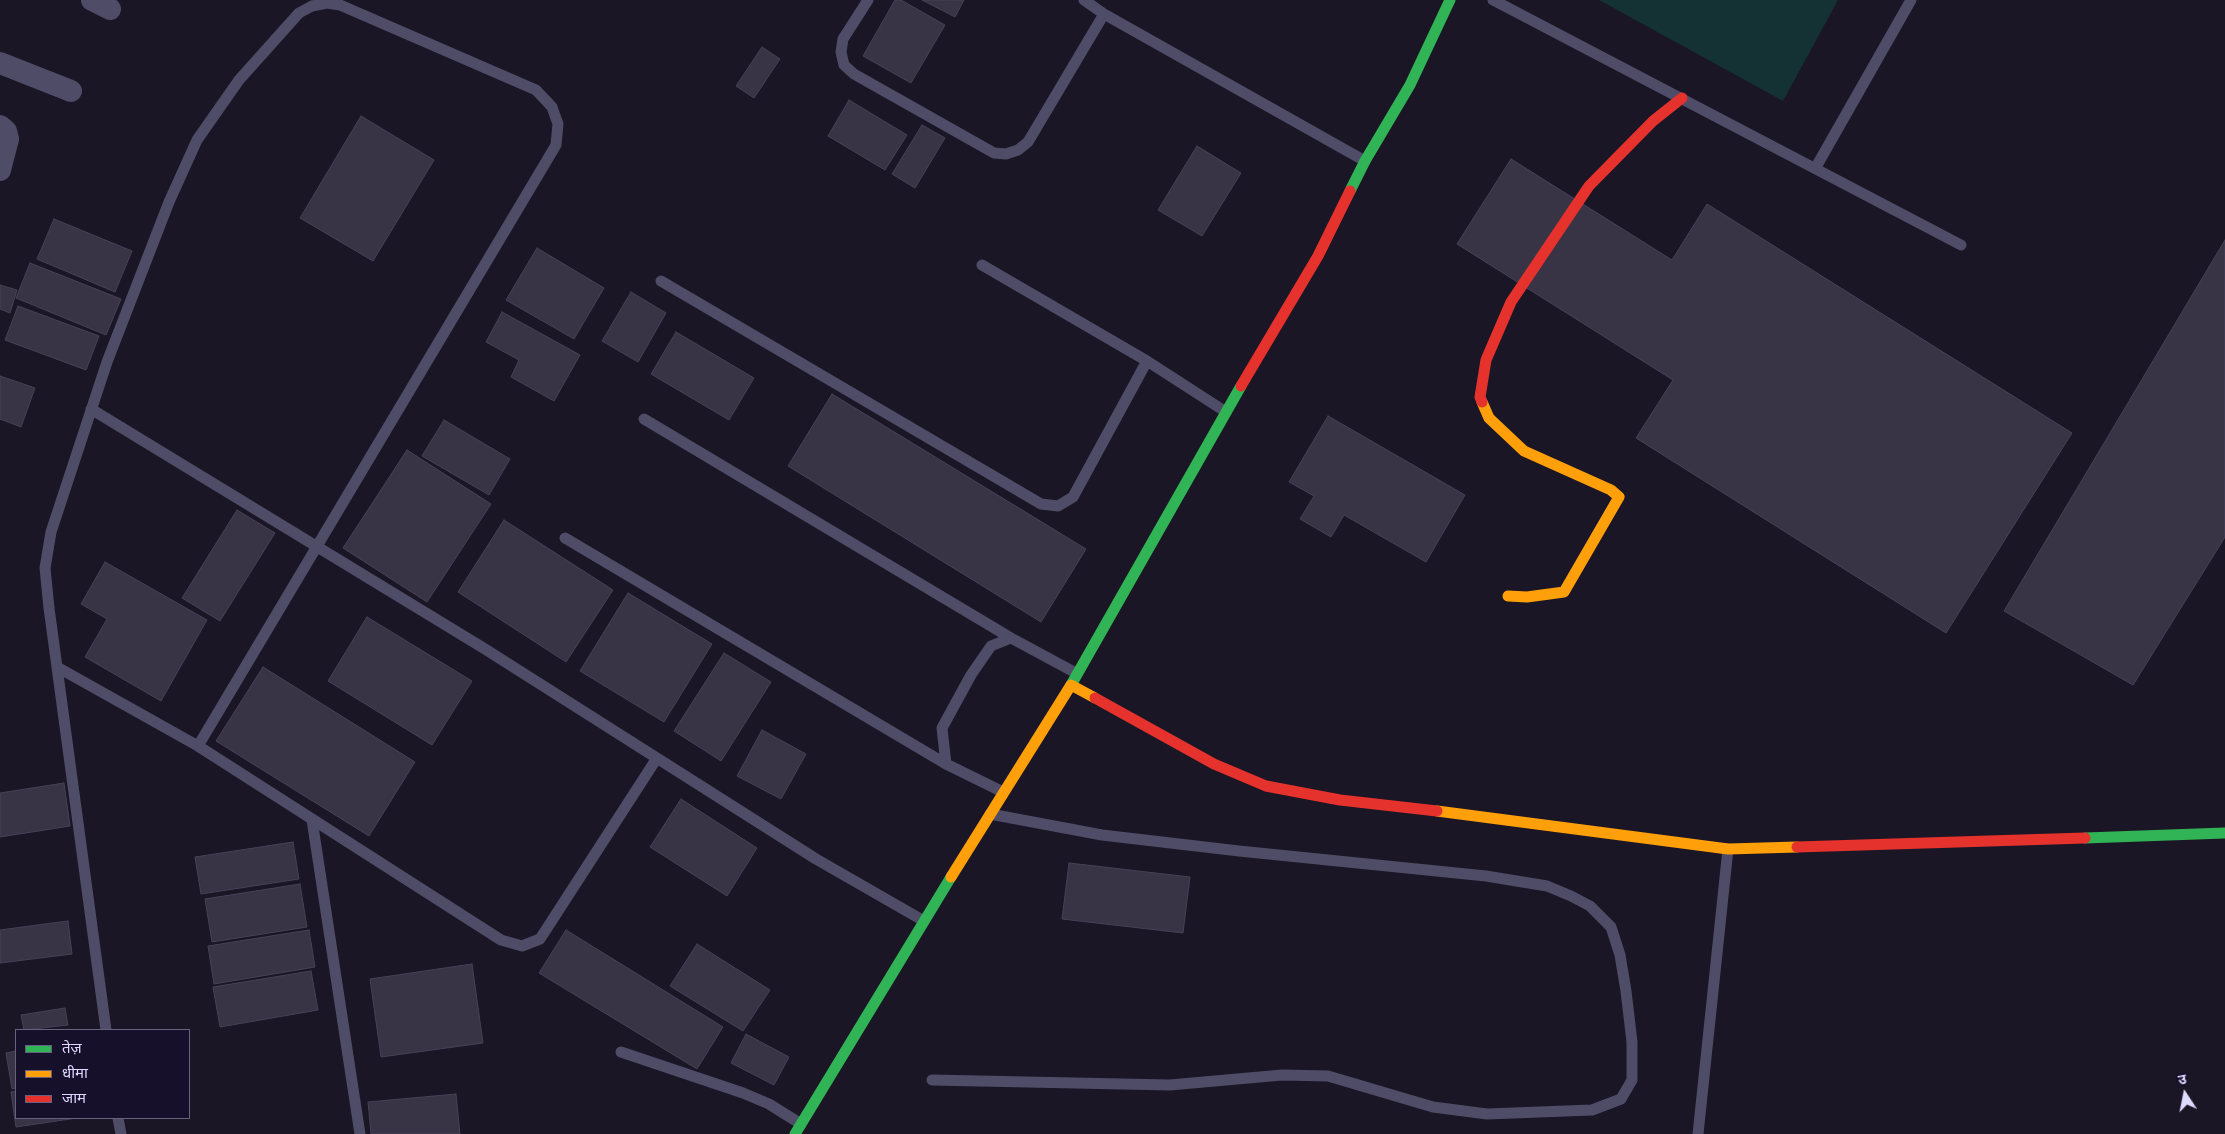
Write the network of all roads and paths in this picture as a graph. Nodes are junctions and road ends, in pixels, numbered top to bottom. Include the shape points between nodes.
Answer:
1 (868, 0) edge
2 (1084, 0) edge
3 (1450, 0) edge
4 (1493, 0) edge
5 (1911, 0) edge
6 (1104, 14) junction
7 (0, 63) edge
8 (71, 91) dead end
9 (1682, 98) junction
10 (0, 126) edge
11 (1364, 161) junction
12 (1816, 168) junction
13 (0, 170) edge
14 (1961, 245) dead end
15 (982, 265) dead end
16 (661, 281) dead end
17 (1147, 361) junction
18 (91, 409) junction
19 (1226, 412) junction
20 (644, 419) dead end
21 (566, 538) dead end
22 (318, 546) junction
23 (1508, 596) dead end
24 (1011, 638) junction
25 (57, 667) junction
26 (1076, 673) junction
27 (1071, 685) junction
28 (198, 746) junction
29 (657, 758) junction
30 (946, 764) junction
31 (1003, 792) junction
32 (989, 814) junction
33 (312, 820) junction
34 (2225, 833) edge
35 (1728, 849) junction
36 (924, 921) junction
37 (106, 1029) edge
38 (621, 1052) dead end
39 (932, 1080) dead end
40 (118, 1119) edge
41 (798, 1129) edge
42 (121, 1134) edge
43 (360, 1134) edge
44 (1698, 1134) edge

1 - 6 lane via 843,39 840,52 844,65 854,74 994,153 1006,154 1028,142
2 - 6 lane
3 - 11 street via 1410,85
4 - 9 lane
5 - 12 lane
6 - 11 lane
7 - 8 street
9 - 12 lane
9 - 23 street via 1654,121 1589,186 1511,302 1486,360 1480,397 1489,418 1524,451 1619,497 1564,592 1527,598
10 - 13 street via 6,130 8,139
11 - 19 street via 1318,256
12 - 14 lane
15 - 17 lane
16 - 17 lane via 1041,504 1058,506 1074,497
17 - 19 lane
18 - 22 lane
18 - 22 lane via 169,202 198,140 238,80 299,13 327,3 340,5 536,90 552,107 558,124 556,146
18 - 25 lane via 53,523 46,568
19 - 26 street
20 - 24 lane
21 - 30 lane
22 - 28 lane
22 - 29 lane
24 - 26 lane
24 - 30 lane via 991,646 947,717 942,728
25 - 28 lane
25 - 37 lane
26 - 27 street
27 - 31 street
27 - 35 street via 1214,764 1266,786 1340,800
28 - 33 lane
29 - 33 lane via 540,939 522,946 501,940
29 - 36 lane via 816,859
30 - 31 lane
31 - 32 street
32 - 36 street
32 - 39 lane via 1102,835 1486,876 1547,886 1590,906 1611,927 1626,991 1632,1042 1632,1080 1622,1099 1592,1110 1488,1114 1434,1107 1328,1076 1282,1075 1170,1085
33 - 43 lane
34 - 35 street
35 - 44 lane
36 - 41 street
38 - 41 lane via 769,1104
40 - 42 lane

